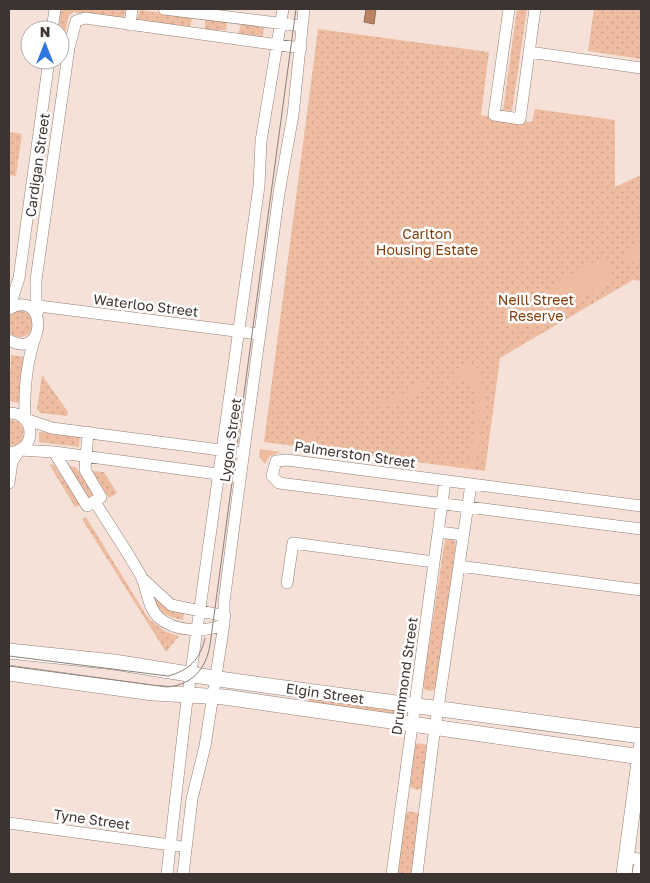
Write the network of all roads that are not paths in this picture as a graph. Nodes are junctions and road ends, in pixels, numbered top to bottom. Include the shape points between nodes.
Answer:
1 (132, 9) edge
2 (164, 9) edge
3 (282, 9) edge
4 (304, 9) edge
5 (509, 9) edge
6 (535, 9) edge
7 (199, 13) junction
8 (234, 17) junction
9 (280, 23) junction
10 (130, 24) junction
11 (302, 26) junction
12 (196, 33) junction
13 (231, 38) junction
14 (277, 44) junction
15 (301, 48) junction
16 (529, 52) junction
17 (641, 68) edge
18 (48, 70) edge
19 (41, 120) junction
20 (58, 122) junction
21 (27, 216) junction
22 (45, 218) junction
23 (9, 309) edge
24 (37, 315) junction
25 (238, 331) junction
26 (259, 334) junction
27 (36, 335) junction
28 (9, 340) edge
29 (9, 413) edge
30 (25, 419) junction
31 (88, 432) junction
32 (223, 450) junction
33 (16, 451) edge
34 (54, 452) junction
35 (243, 453) junction
36 (85, 456) junction
37 (219, 474) junction
38 (240, 476) junction
39 (445, 481) junction
40 (9, 483) edge
41 (470, 484) junction
42 (95, 502) junction
43 (442, 504) junction
44 (641, 506) edge
45 (467, 507) junction
46 (641, 529) edge
47 (439, 532) junction
48 (463, 535) junction
49 (434, 562) junction
50 (459, 566) junction
51 (140, 575) junction
52 (287, 583) dead end
53 (641, 590) edge
54 (201, 610) junction
55 (225, 620) junction
56 (198, 630) junction
57 (9, 651) edge
58 (9, 673) edge
59 (192, 674) junction
60 (216, 678) junction
61 (301, 690) junction
62 (189, 694) junction
63 (213, 696) junction
64 (414, 705) junction
65 (298, 708) junction
66 (438, 708) junction
67 (496, 716) junction
68 (555, 724) junction
69 (412, 725) junction
70 (436, 728) junction
71 (579, 728) junction
72 (494, 736) junction
73 (641, 736) edge
74 (552, 744) junction
75 (577, 748) junction
76 (641, 752) edge
77 (9, 823) edge
78 (171, 845) junction
79 (186, 847) junction
80 (634, 859) edge
81 (641, 867) edge
82 (167, 874) edge
83 (183, 874) edge
84 (392, 874) edge
85 (417, 874) edge
86 (624, 874) edge
87 (640, 874) edge

1 - 10 street
2 - 7 street
3 - 9 street, Lygon Street
4 - 11 street, Lygon Street
5 - 16 street via 494,115 520,119
6 - 16 street
7 - 8 street
7 - 12 street
8 - 9 street
8 - 13 street
9 - 11 street
9 - 14 street, Lygon Street
10 - 12 street
10 - 20 street, Cardigan Street via 85,18 76,21
11 - 15 street, Lygon Street
12 - 13 street
13 - 14 street
14 - 15 street
14 - 25 street, Lygon Street via 263,126 259,186
15 - 26 street, Lygon Street
16 - 17 street
18 - 19 street, Cardigan Street
19 - 20 street
19 - 21 street, Cardigan Street
20 - 22 street, Cardigan Street
21 - 22 street
21 - 23 street, Cardigan Street via 19,281
22 - 24 street, Cardigan Street via 36,280
23 - 24 street via 24,306
24 - 25 street, Waterloo Street via 39,306
24 - 27 street, Cardigan Street via 39,326
25 - 26 street, Waterloo Street
25 - 32 street, Lygon Street
26 - 35 street, Lygon Street
27 - 28 street via 23,343
27 - 30 street via 26,374
29 - 30 street
30 - 31 street via 52,428
30 - 33 street via 29,426 28,443
31 - 32 street
31 - 36 street
32 - 35 street
32 - 37 street, Lygon Street
33 - 34 street
33 - 40 street
34 - 36 street
34 - 42 street via 87,506
35 - 38 street, Lygon Street
36 - 37 street
36 - 42 street via 87,474 102,497
37 - 38 street
37 - 54 street, Lygon Street
38 - 55 street, Lygon Street via 224,602
39 - 41 street, Palmerston Street
39 - 43 street, Drummond Street
39 - 43 street, Palmerston Street via 282,460 276,461 272,470 272,478 279,483
41 - 44 street, Palmerston Street
41 - 45 street
42 - 51 street
43 - 45 street, Palmerston Street
43 - 47 street, Drummond Street
45 - 46 street, Palmerston Street
45 - 48 street
47 - 48 street
47 - 49 street, Drummond Street
48 - 50 street
49 - 52 street via 293,543
49 - 64 street, Drummond Street
50 - 53 street
50 - 66 street
51 - 54 street via 169,604
51 - 56 street via 150,604 158,616 174,625
54 - 55 street
54 - 56 street, Lygon Street
55 - 56 street via 212,629
55 - 60 street, Lygon Street
56 - 59 street, Lygon Street
57 - 59 main road, Elgin Street
58 - 62 main road, Elgin Street via 152,693
59 - 60 main road, Elgin Street
59 - 62 street, Lygon Street
60 - 61 main road, Elgin Street
60 - 63 street, Lygon Street
61 - 64 main road, Elgin Street
61 - 65 main road
62 - 63 main road, Elgin Street
62 - 78 street, Lygon Street
63 - 65 main road, Elgin Street
63 - 79 street, Lygon Street via 192,799
64 - 66 main road, Elgin Street
64 - 69 street, Drummond Street
65 - 69 main road, Elgin Street
66 - 67 main road, Elgin Street
66 - 70 street
67 - 68 main road, Elgin Street
67 - 72 main road
68 - 71 main road, Elgin Street
68 - 74 main road
69 - 70 main road, Elgin Street
69 - 84 street, Drummond Street
70 - 72 main road, Elgin Street
70 - 85 street
71 - 73 main road, Elgin Street
71 - 75 main road
72 - 74 main road, Elgin Street
74 - 75 main road, Elgin Street
75 - 76 main road, Elgin Street
76 - 80 main road
77 - 78 street, Tyne Street
78 - 79 street, Tyne Street
78 - 82 street, Lygon Street
79 - 83 street, Lygon Street
80 - 86 main road
81 - 87 main road

